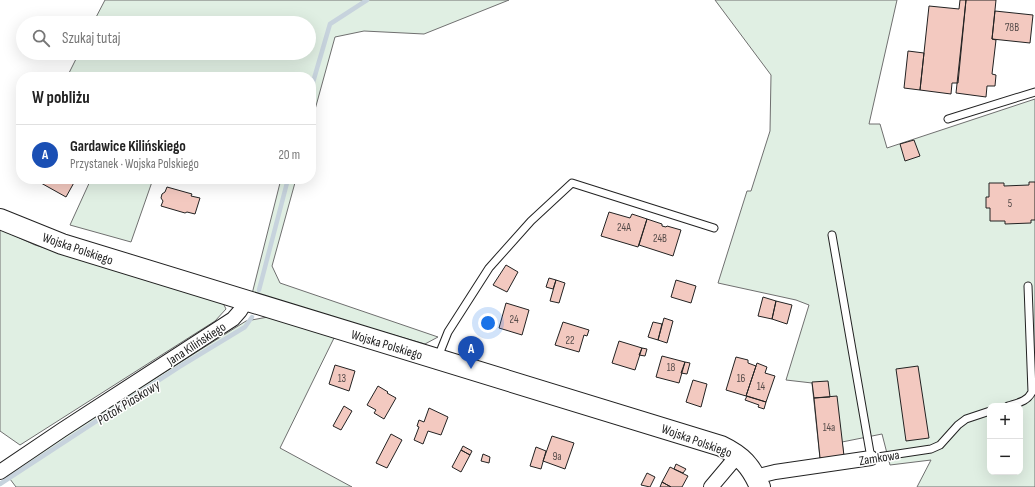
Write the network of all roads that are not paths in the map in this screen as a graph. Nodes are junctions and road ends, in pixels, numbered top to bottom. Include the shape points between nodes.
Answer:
1 (1035, 92) edge
2 (948, 119) dead end
3 (0, 219) edge
4 (714, 228) dead end
5 (832, 235) dead end
6 (1028, 286) dead end
7 (246, 301) junction
8 (437, 359) junction
9 (1018, 403) edge
10 (987, 412) edge
11 (738, 455) junction
12 (871, 458) junction
13 (0, 472) edge
14 (757, 482) edge
15 (711, 487) edge

1 - 2 lane
3 - 7 street, Wojska Polskiego via 62,244
4 - 8 lane via 572,183 531,221 489,268 448,332
5 - 12 lane
6 - 9 lane via 1032,392 1030,397
7 - 8 street, Wojska Polskiego
7 - 13 street, Jana Kilińskiego via 233,319
8 - 11 street, Wojska Polskiego via 690,436 721,446
10 - 12 lane, Zamkowa via 966,419 940,445 931,449
11 - 14 street, Wojska Polskiego via 746,462
11 - 15 street
12 - 14 street, Zamkowa via 775,472

